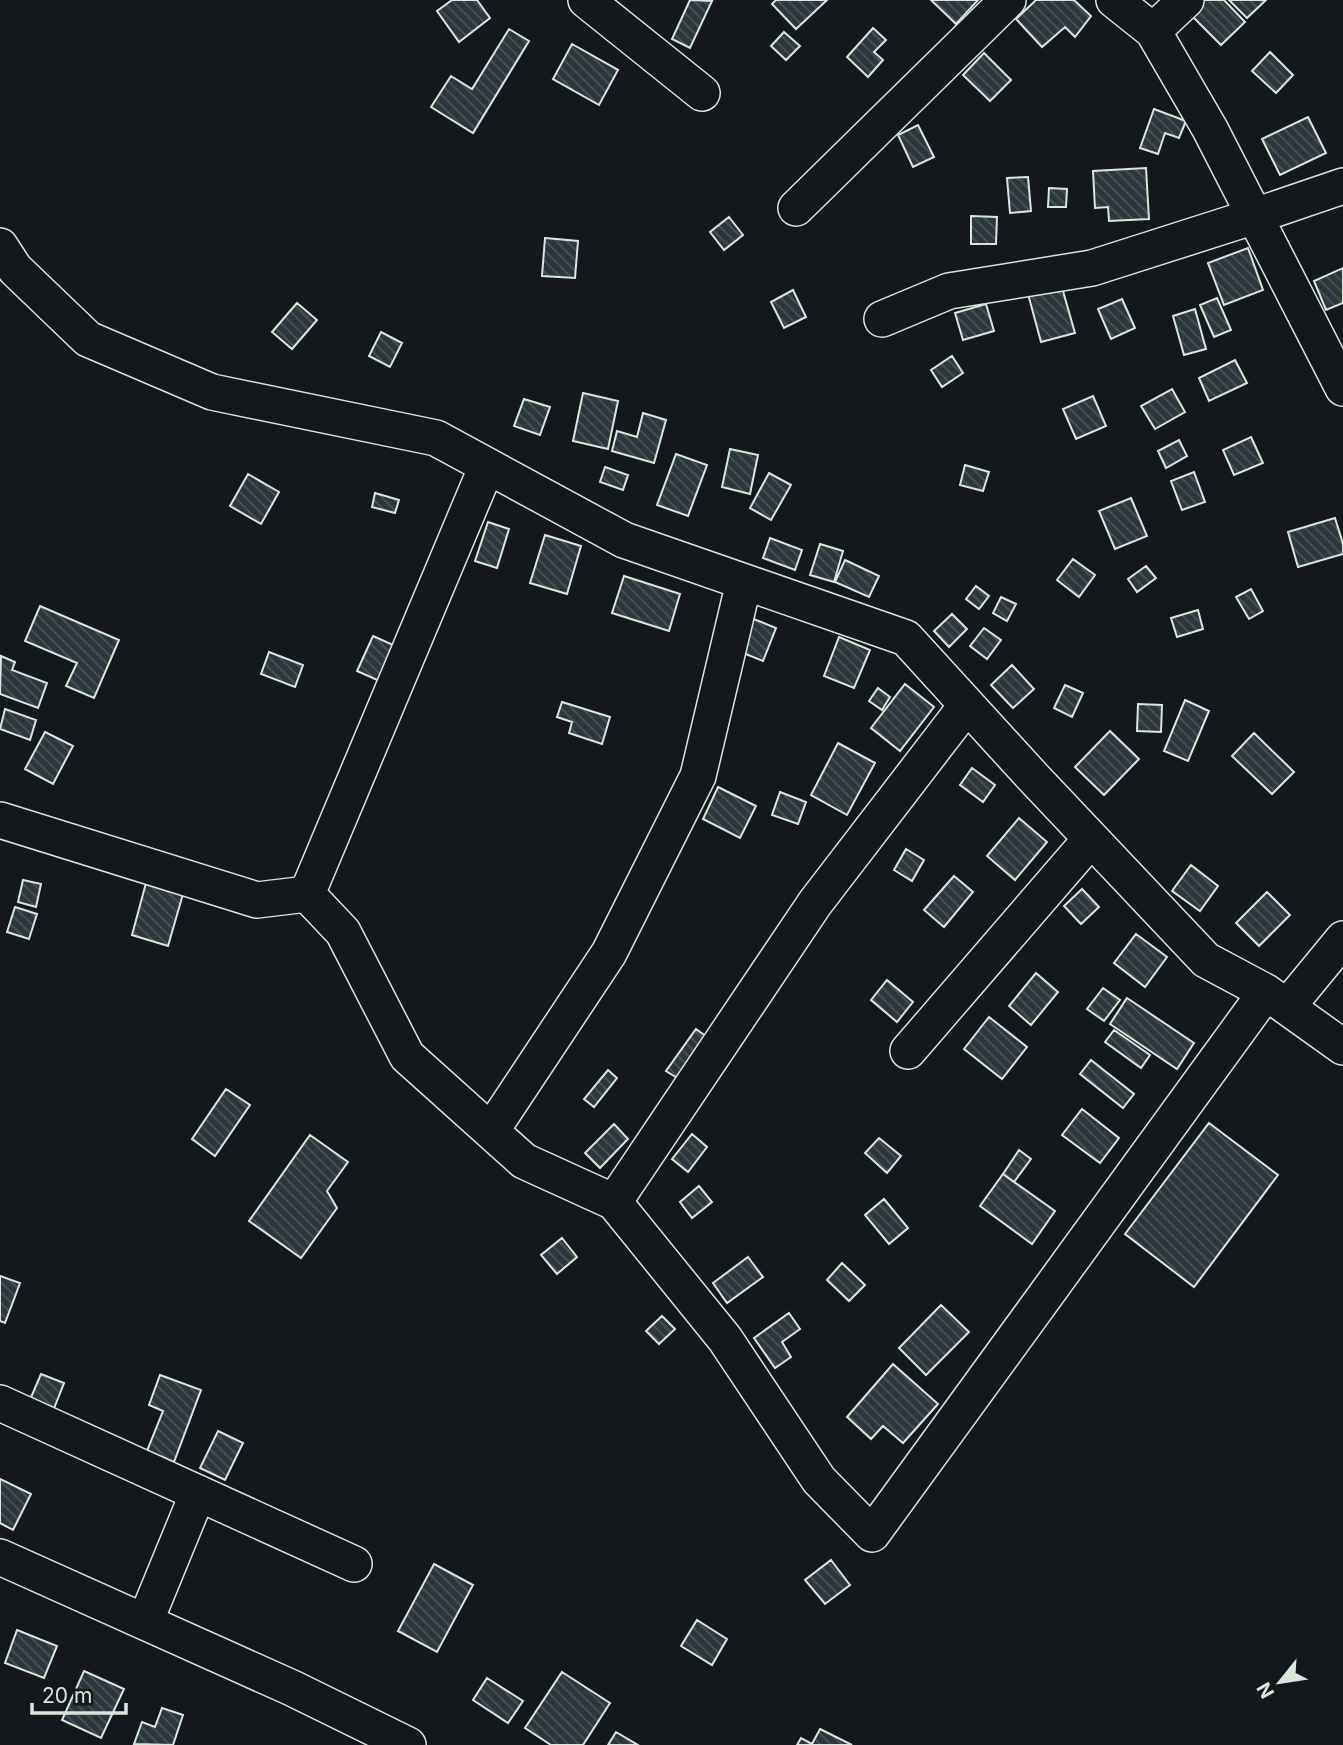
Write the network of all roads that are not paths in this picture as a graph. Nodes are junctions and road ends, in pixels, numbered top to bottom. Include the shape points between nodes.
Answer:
1 (586, 0) edge
2 (1007, 0) edge
3 (1114, 0) edge
4 (1186, 0) edge
5 (1153, 31) junction
6 (702, 93) dead end
7 (1343, 186) edge
8 (796, 208) dead end
9 (1255, 216) junction
10 (0, 246) edge
11 (882, 319) dead end
12 (1343, 388) edge
13 (487, 466) junction
14 (744, 582) junction
15 (967, 705) junction
16 (0, 820) edge
17 (1091, 839) junction
18 (307, 894) junction
19 (1343, 939) edge
20 (1277, 1000) junction
21 (1343, 1047) edge
22 (908, 1051) dead end
23 (491, 1131) junction
24 (614, 1202) junction
25 (0, 1403) edge
26 (198, 1493) junction
27 (0, 1557) edge
28 (354, 1564) dead end
29 (145, 1622) junction
30 (408, 1745) edge

1 - 6 street
2 - 8 street
3 - 5 street
4 - 5 street
5 - 9 street
7 - 9 street
9 - 11 street via 1092,268 949,291
9 - 12 street
10 - 13 street via 15,269 88,339 212,392 436,438
13 - 14 street via 624,540
13 - 18 street
14 - 15 street via 905,638
14 - 23 street via 698,776 609,953
15 - 17 street
15 - 24 street via 815,903
16 - 18 street via 257,900
17 - 20 street via 1206,960
17 - 22 street
18 - 23 street via 343,932 407,1056
19 - 20 street
20 - 21 street
20 - 24 street via 872,1534 819,1480 725,1339
23 - 24 street via 524,1161
25 - 26 street
26 - 28 street
26 - 29 street
27 - 29 street
29 - 30 street

